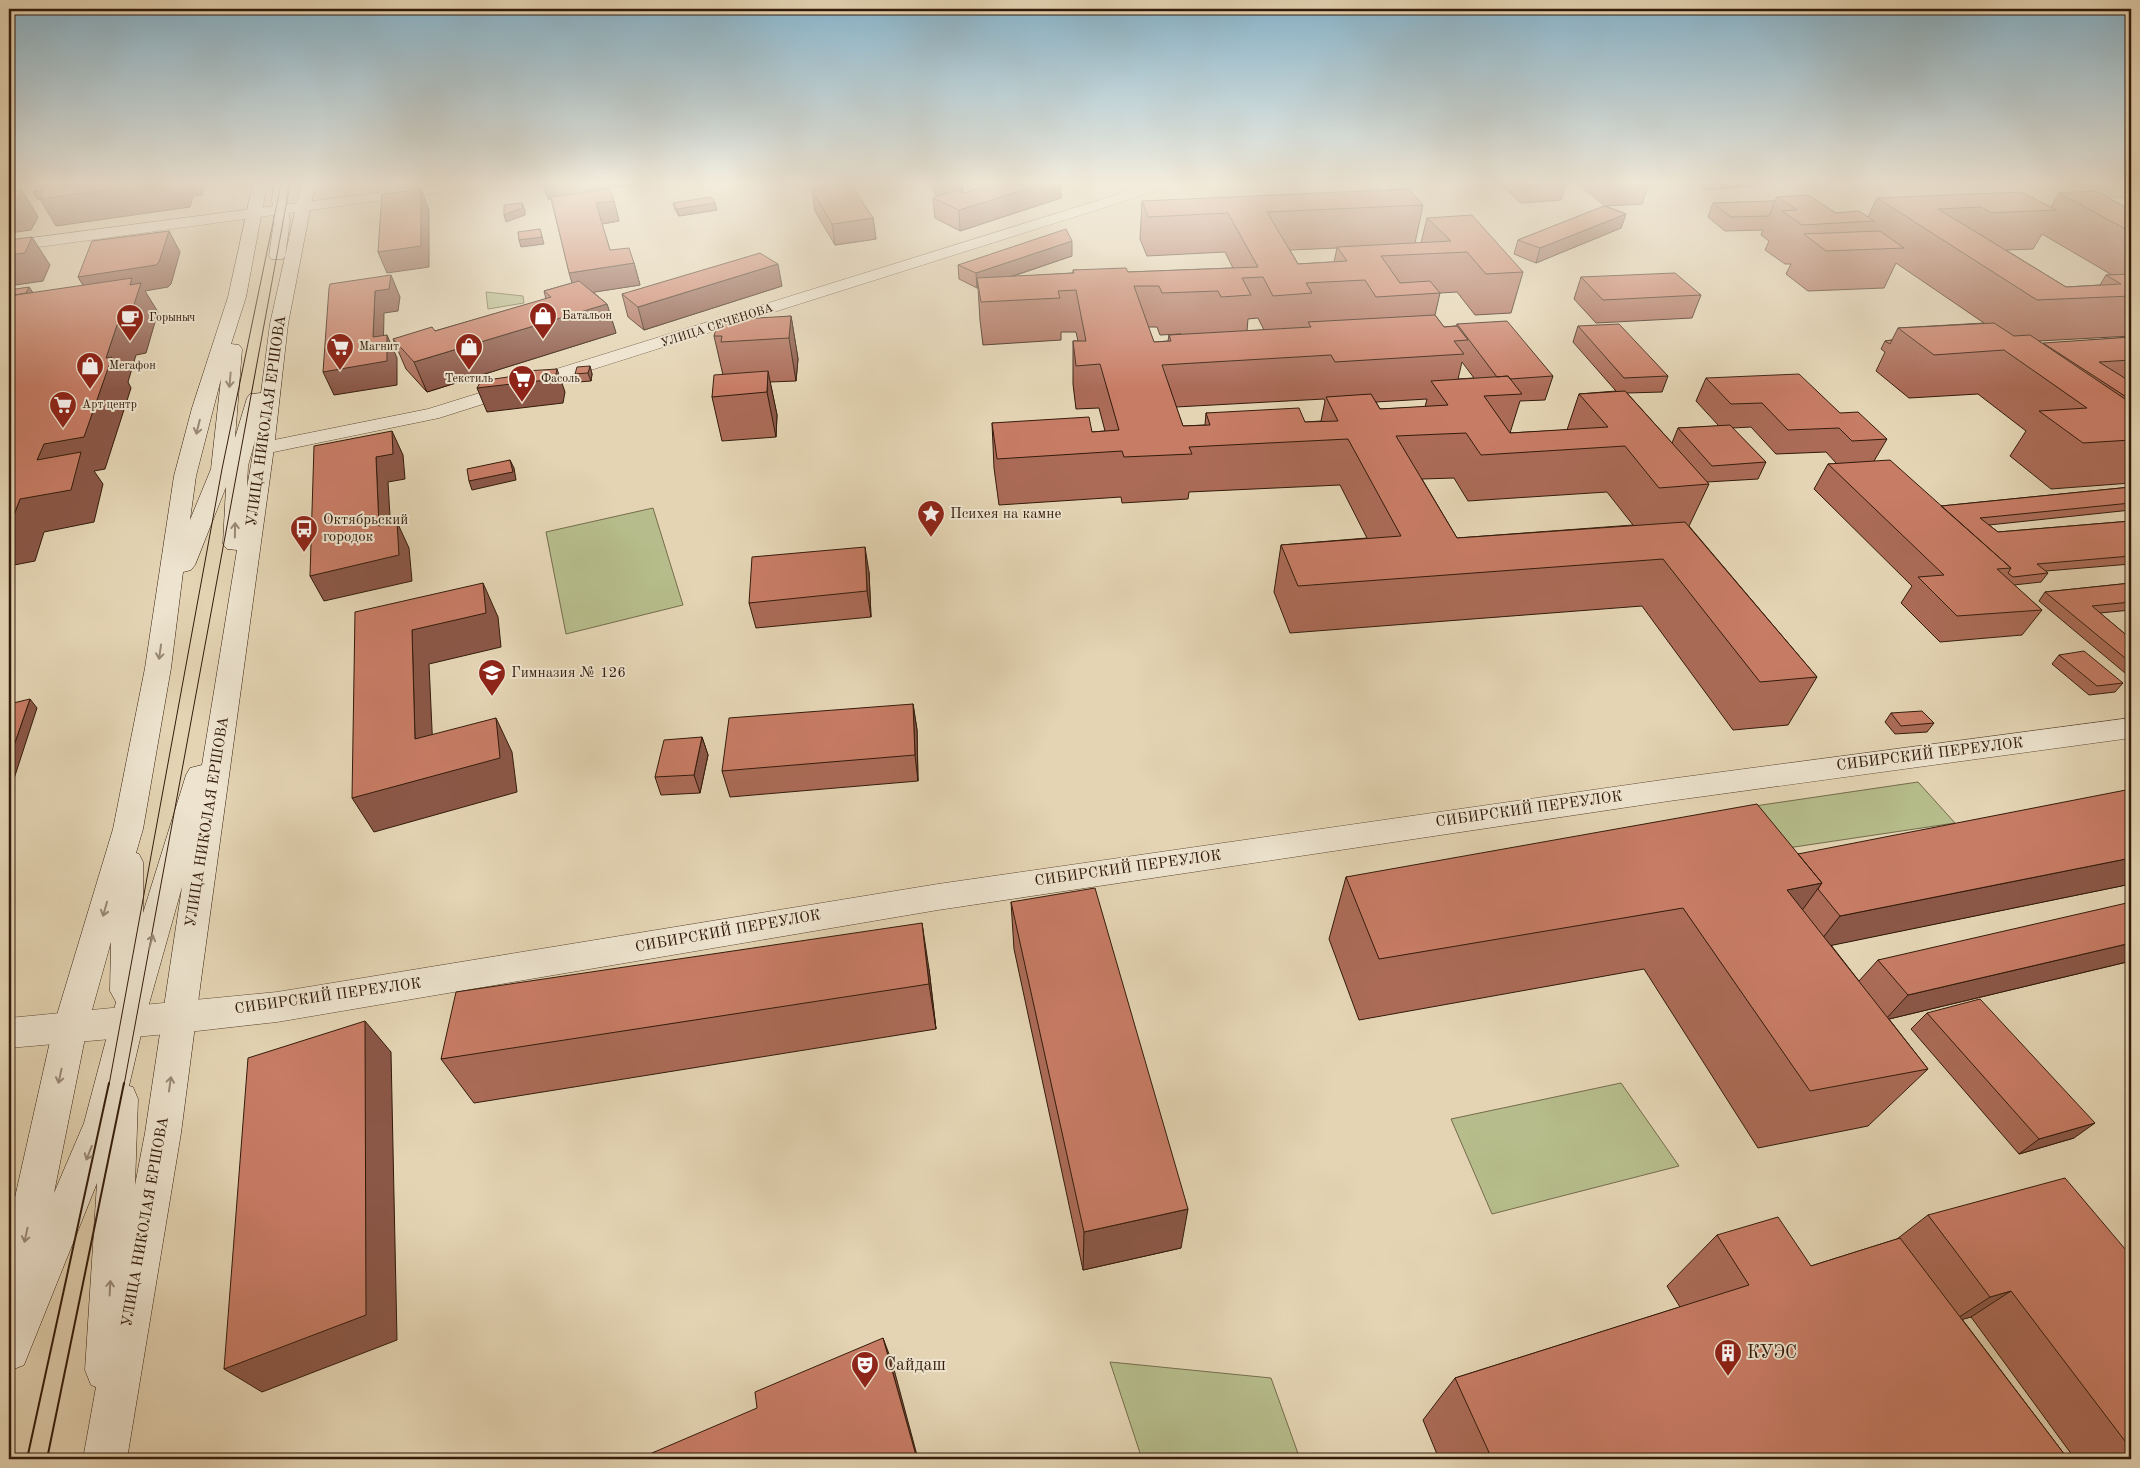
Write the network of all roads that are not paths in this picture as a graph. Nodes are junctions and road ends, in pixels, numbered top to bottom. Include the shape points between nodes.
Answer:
1 (247, 253) edge
2 (259, 253) edge
3 (277, 253) edge
4 (294, 253) edge
5 (948, 253) edge
6 (237, 297) junction
7 (279, 324) junction
8 (264, 448) junction
9 (167, 603) junction
10 (231, 670) junction
11 (2131, 728) edge
12 (128, 829) junction
13 (179, 1018) junction
14 (127, 1022) junction
15 (70, 1028) junction
16 (9, 1033) edge
17 (9, 1315) edge
18 (9, 1350) edge
19 (103, 1459) edge

1 - 6 main road
2 - 6 main road
3 - 7 main road via 274,276
4 - 7 main road, УЛИЦА НИКОЛАЯ ЕРШОВА
5 - 8 main road, УЛИЦА СЕЧЕНОВА via 432,414
6 -> 9 main road via 202,408 185,476
6 -> 9 main road via 222,469
7 - 8 main road, УЛИЦА НИКОЛАЯ ЕРШОВА
10 -> 7 main road via 237,466
8 - 10 main road, УЛИЦА НИКОЛАЯ ЕРШОВА
9 -> 12 main road
10 - 13 main road, УЛИЦА НИКОЛАЯ ЕРШОВА
14 -> 10 main road
11 - 13 main road, СИБИРСКИЙ ПЕРЕУЛОК via 1678,789 946,895 277,1007
12 - 14 main road
12 -> 15 main road
13 - 14 main road, СИБИРСКИЙ ПЕРЕУЛОК
19 -> 13 main road, УЛИЦА НИКОЛАЯ ЕРШОВА via 163,1133
14 - 15 main road, СИБИРСКИЙ ПЕРЕУЛОК
14 -> 18 main road via 102,1123
19 -> 14 main road via 118,1118
15 - 16 main road, СИБИРСКИЙ ПЕРЕУЛОК
15 -> 17 main road

